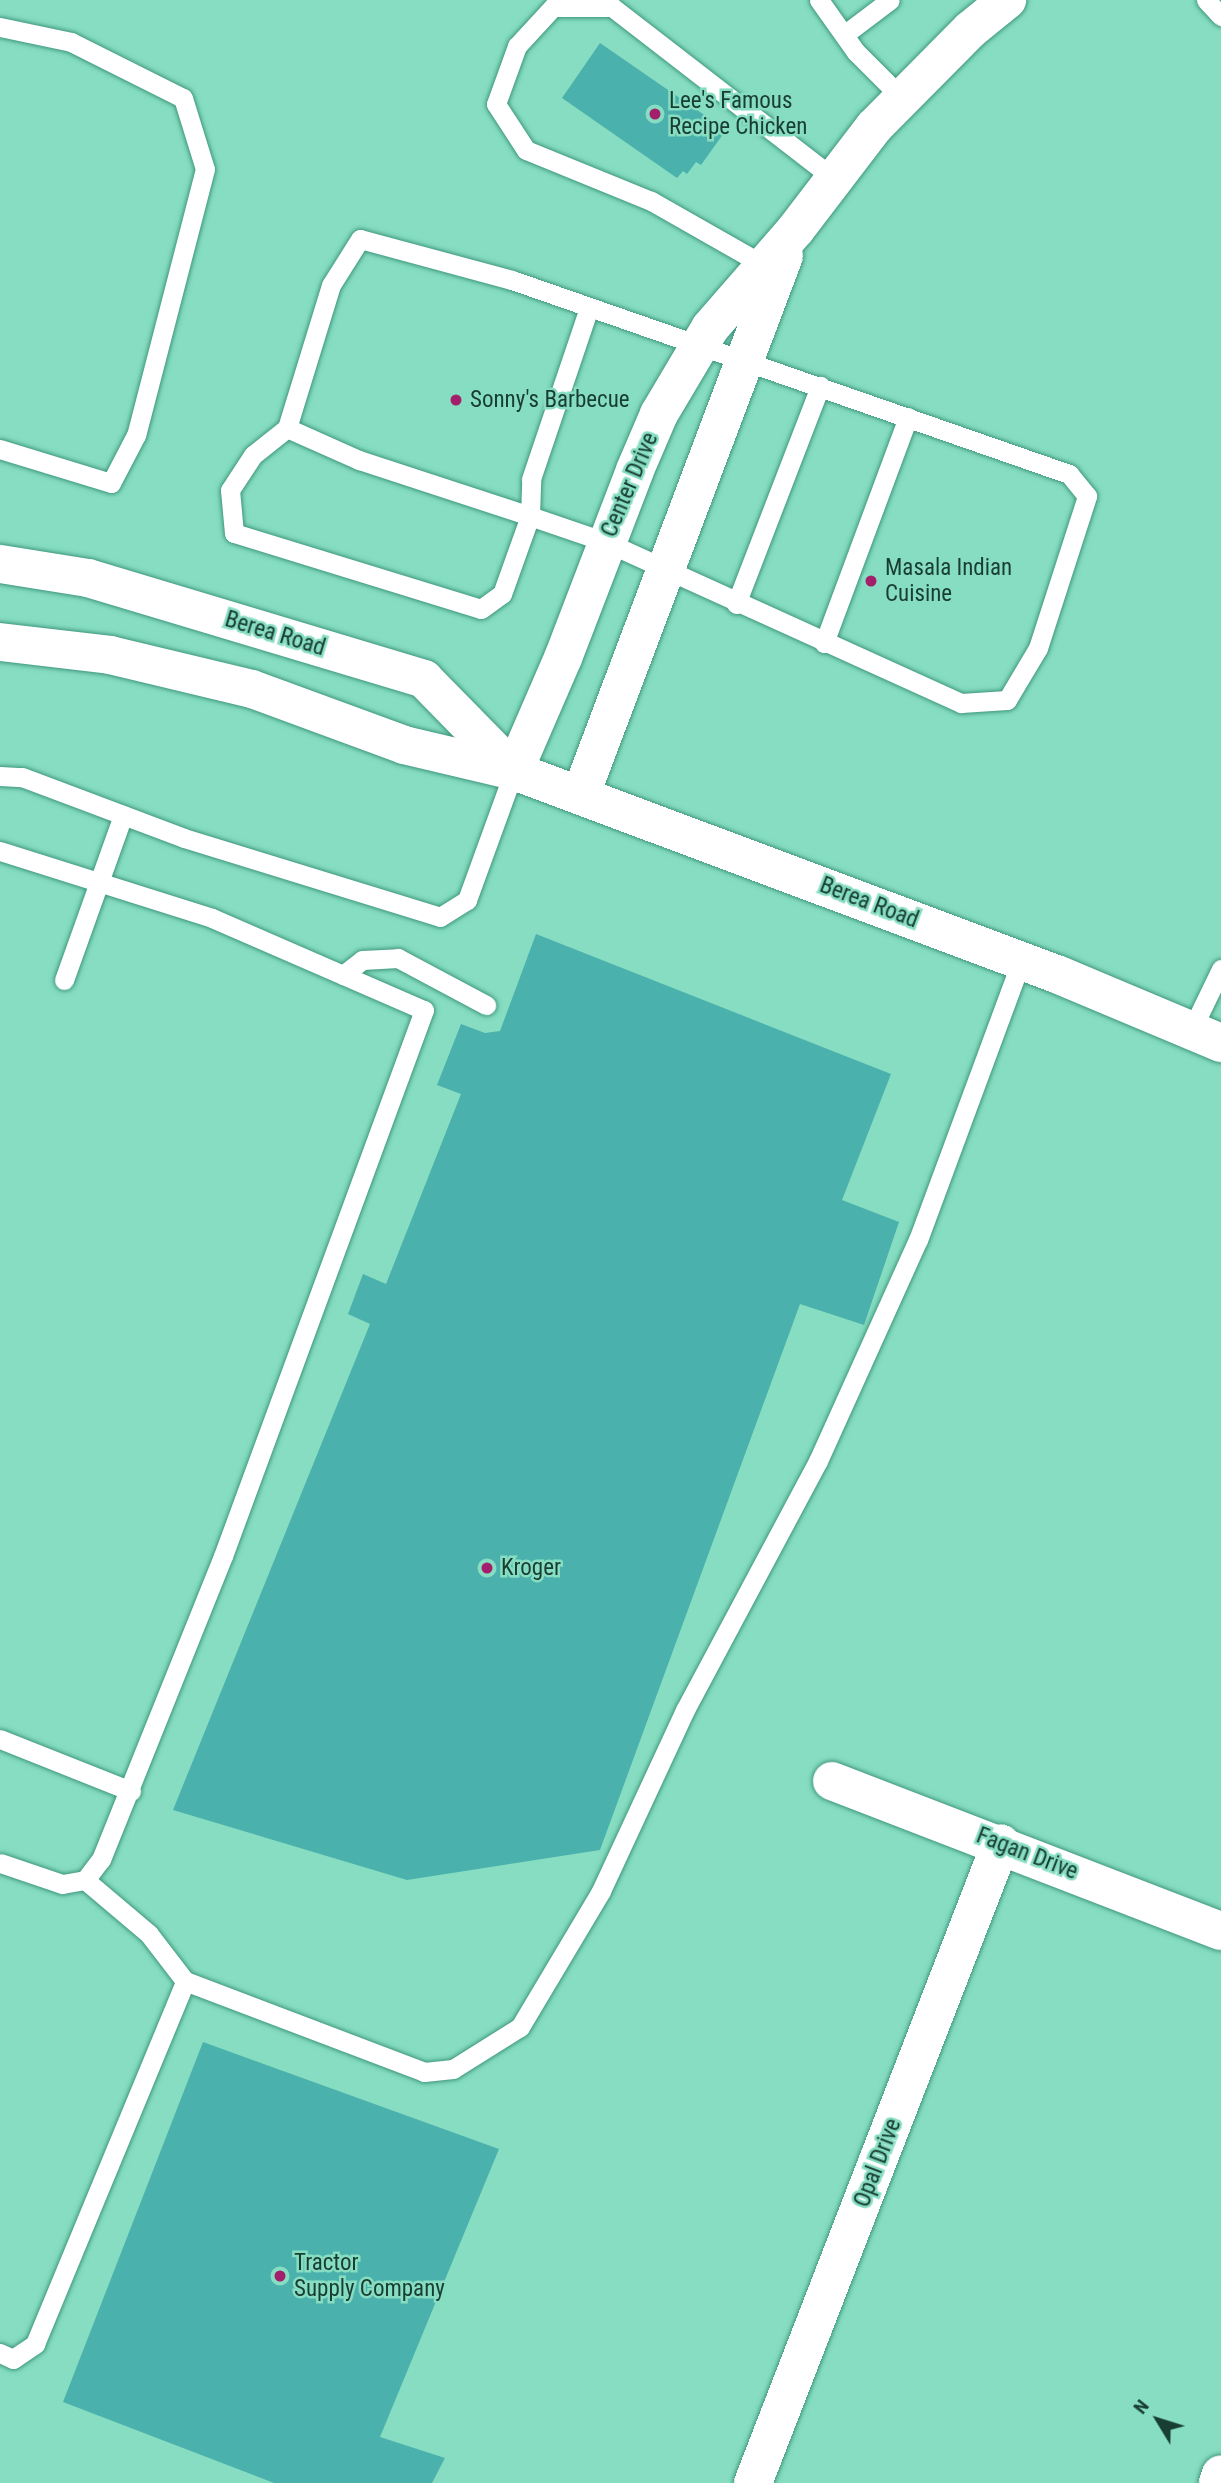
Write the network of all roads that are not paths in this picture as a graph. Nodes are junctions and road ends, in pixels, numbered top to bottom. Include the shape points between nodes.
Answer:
1 (818, 0) edge
2 (890, 0) edge
3 (1007, 0) edge
4 (1206, 0) edge
5 (1221, 16) edge
6 (0, 27) edge
7 (845, 34) junction
8 (902, 98) junction
9 (833, 178) junction
10 (796, 229) junction
11 (762, 264) junction
12 (589, 308) junction
13 (697, 348) junction
14 (746, 360) junction
15 (820, 386) junction
16 (908, 417) junction
17 (286, 428) junction
18 (0, 449) edge
19 (530, 516) junction
20 (606, 542) junction
21 (0, 564) edge
22 (663, 571) junction
23 (736, 604) junction
24 (0, 642) edge
25 (824, 643) junction
26 (514, 771) junction
27 (0, 776) edge
28 (580, 794) junction
29 (123, 815) junction
30 (0, 851) edge
31 (101, 883) junction
32 (1021, 961) junction
33 (1221, 969) edge
34 (342, 975) junction
35 (64, 980) dead end
36 (486, 1005) dead end
37 (1206, 1037) edge
38 (0, 1739) edge
39 (832, 1781) dead end
40 (131, 1791) junction
41 (1002, 1843) junction
42 (0, 1863) edge
43 (85, 1880) junction
44 (1221, 1931) edge
45 (185, 1981) junction
46 (0, 2353) edge
47 (1221, 2474) edge
48 (752, 2483) edge
49 (1218, 2483) edge

1 - 7 lane
2 - 7 lane
3 - 8 street, Center Drive
4 - 5 lane
6 - 18 lane via 71,42 183,98 205,169 136,435 111,483
7 - 8 lane via 867,65
8 - 9 street, Center Drive
9 - 10 street, Center Drive
9 - 11 lane via 612,8 553,7 517,46 496,104 526,150 651,201
10 - 11 street, Center Drive
10 - 14 street, Center Drive via 761,309
11 - 13 street, Center Drive
12 - 13 lane
12 - 17 lane via 512,280 360,239 331,285
12 - 19 lane via 531,479
13 - 14 lane
13 - 20 street, Center Drive via 659,414
14 - 15 lane
14 - 22 street, Center Drive
15 - 16 lane
15 - 23 lane
16 - 25 lane
16 - 25 lane via 1069,474 1087,496 1038,648 1007,700 961,703
17 - 19 lane via 359,460
17 - 19 lane via 253,455 230,490 234,533 481,609 502,594
19 - 20 lane
20 - 22 lane
20 - 26 street, Center Drive
21 - 26 street, Berea Road via 88,578 424,679
22 - 23 lane
22 - 28 street, Center Drive
23 - 25 lane
24 - 26 street, Berea Road via 110,655 252,689 404,745
26 - 28 street, Berea Road
26 - 29 lane via 467,900 440,917
27 - 29 lane via 22,777
28 - 32 street, Berea Road
29 - 31 lane
30 - 31 lane
31 - 34 lane via 212,918
31 - 35 lane
32 - 37 street, Berea Road
32 - 45 lane via 918,1240 818,1461 685,1710 601,1891 520,2027 453,2068 424,2072
33 - 37 lane
34 - 36 lane via 362,960 398,958
34 - 40 lane via 425,1010
38 - 40 lane
39 - 41 street, Fagan Drive
40 - 43 lane via 101,1859
41 - 44 street, Fagan Drive
41 - 48 street, Opal Drive
42 - 43 lane via 62,1884
43 - 45 lane via 149,1934
45 - 46 lane via 35,2344 13,2358
47 - 49 street

